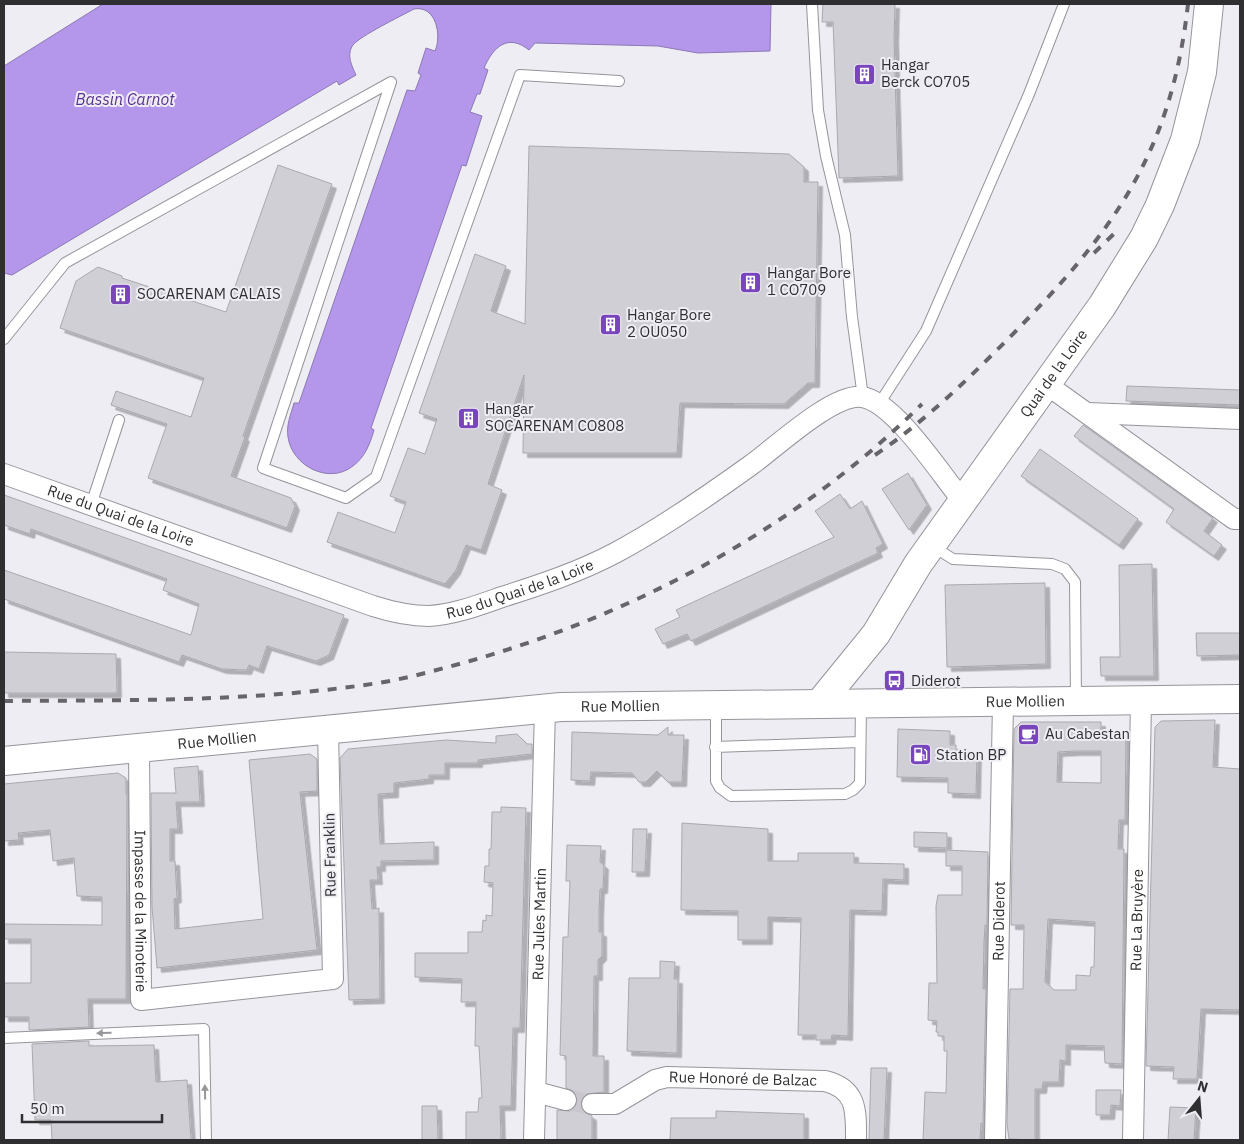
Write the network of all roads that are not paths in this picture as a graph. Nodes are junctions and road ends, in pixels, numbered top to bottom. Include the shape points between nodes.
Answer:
1 (812, 4) edge
2 (1064, 4) edge
3 (1209, 4) edge
4 (619, 81) dead end
5 (4, 339) edge
6 (1046, 384) junction
7 (871, 400) junction
8 (1088, 413) junction
9 (1240, 419) edge
10 (118, 420) dead end
11 (4, 474) edge
12 (963, 502) junction
13 (91, 506) junction
14 (1240, 519) edge
15 (931, 546) junction
16 (1240, 699) edge
17 (1141, 700) junction
18 (1076, 701) junction
19 (1003, 702) junction
20 (818, 704) junction
21 (861, 704) junction
22 (716, 705) junction
23 (545, 708) junction
24 (328, 730) junction
25 (860, 742) junction
26 (715, 748) junction
27 (139, 749) junction
28 (4, 761) edge
29 (333, 979) joint
30 (4, 1038) edge
31 (536, 1092) junction
32 (566, 1100) tunnel mouth
33 (592, 1104) tunnel mouth
34 (206, 1140) edge
35 (534, 1140) edge
36 (856, 1140) edge
37 (995, 1140) edge
38 (1133, 1140) edge

1 - 7 lane via 818,110 844,235 852,317
2 - 7 lane via 1029,94 926,331
3 - 6 street, Quai de la Loire via 1202,72 1185,140 1160,205 1127,268
4 - 5 lane via 520,75 376,477 346,498 263,468 391,82 65,263
6 - 8 street
6 - 12 street, Quai de la Loire
7 - 12 street via 891,412
7 - 13 street, Rue du Quai de la Loire via 854,397 831,405 751,465 614,554 523,591 430,616 373,606
8 - 9 street
8 - 14 street via 1234,518
10 - 13 lane
11 - 13 street, Rue du Quai de la Loire
12 - 15 street, Quai de la Loire
15 - 18 lane via 952,559 1052,564 1065,569 1075,582
15 - 20 street, Quai de la Loire via 876,634
16 - 17 street, Rue Mollien
17 - 18 street, Rue Mollien
17 - 38 street, Rue La Bruyère
18 - 19 street, Rue Mollien
19 - 21 street, Rue Mollien
19 - 37 street, Rue Diderot
20 - 21 street, Rue Mollien
20 - 22 street, Rue Mollien
21 - 25 lane
22 - 23 street, Rue Mollien
22 - 26 lane
23 - 24 street, Rue Mollien
23 - 31 street, Rue Jules Martin
24 - 27 street, Rue Mollien
24 - 29 street, Rue Franklin
25 - 26 lane
25 - 26 lane via 860,783 845,794 731,796 716,782
27 - 28 street, Rue Mollien
27 - 29 street, Impasse de la Minoterie via 141,1000
34 -> 30 lane via 204,1029
31 - 32 street
31 - 35 street, Rue Jules Martin
33 - 36 street, Rue Honoré de Balzac via 615,1104 655,1080 667,1077 825,1081 837,1084 852,1100 856,1113

